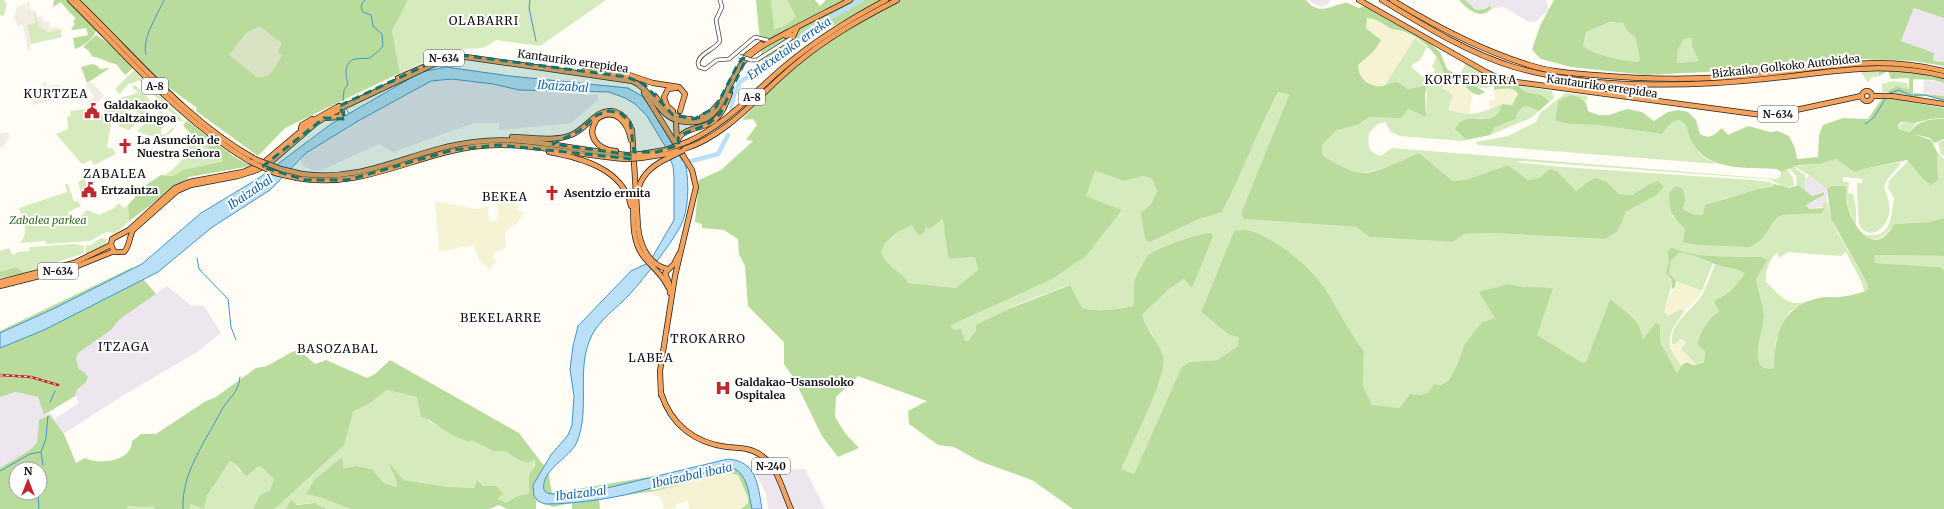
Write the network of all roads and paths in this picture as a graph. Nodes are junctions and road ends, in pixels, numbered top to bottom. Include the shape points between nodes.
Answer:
1 (70, 0) edge
2 (76, 0) edge
3 (720, 0) edge
4 (843, 0) edge
5 (850, 0) edge
6 (886, 0) edge
7 (897, 0) edge
8 (1359, 0) edge
9 (1392, 0) edge
10 (1384, 1) edge
11 (797, 28) junction
12 (793, 37) junction
13 (765, 43) junction
14 (737, 56) junction
15 (740, 66) junction
16 (1944, 71) edge
17 (570, 72) junction
18 (599, 73) junction
19 (1944, 76) edge
20 (684, 101) junction
21 (1944, 104) edge
22 (340, 107) junction
23 (680, 111) dead end
24 (322, 117) junction
25 (703, 117) junction
26 (303, 131) junction
27 (671, 135) junction
28 (484, 140) junction
29 (512, 145) junction
30 (682, 149) junction
31 (667, 154) junction
32 (627, 155) junction
33 (641, 155) junction
34 (637, 204) junction
35 (633, 215) junction
36 (121, 235) junction
37 (128, 242) junction
38 (111, 245) junction
39 (114, 251) junction
40 (680, 251) junction
41 (645, 255) junction
42 (656, 266) junction
43 (668, 269) junction
44 (675, 275) junction
45 (666, 277) junction
46 (0, 282) edge
47 (0, 286) edge
48 (669, 297) junction
49 (661, 395) junction
50 (791, 509) edge

1 - 29 highway, A-8, bridge via 176,105 218,140 249,161 275,173 325,181 355,178 453,150
2 - 28 highway, A-8, bridge via 184,106 255,159 281,169 302,174 335,176 358,173 428,152
3 - 14 street via 722,6 716,20 720,41 699,58 698,64 705,69 717,61
4 - 13 highway, Kantauriko errepidea / N-634
5 - 11 highway, Kantauriko errepidea / N-634
6 - 31 highway, A-8, bridge via 812,45 727,118
7 - 30 highway, A-8 via 819,45 728,124 710,137
8 - 21 highway, Kantauriko errepidea / N-634 via 1486,72 1526,84 1762,115 1862,96 1863,100 1868,101 1872,96 1897,96
9 - 16 highway, Bizkaiko Golkoko Autobidea via 1497,55 1530,66 1561,72 1615,77 1716,78 1863,62 1907,64
10 - 19 highway, Bizkaiko Golkoko Autobidea via 1493,59 1560,77 1613,82 1686,84 1762,80 1868,67 1901,68
11 - 12 highway
11 - 13 highway, Kantauriko errepidea / N-634
12 - 13 highway, N-634 via 790,34 770,44
12 - 14 street, bridge via 757,60
13 - 14 street via 760,37 753,38
13 - 15 highway, Kantauriko errepidea / N-634
13 - 25 highway, Kantauriko errepidea / N-634 via 749,51 741,60 730,77 719,103
15 - 17 highway, Kantauriko errepidea / N-634 via 718,110 696,122 671,118 649,93 636,83
15 - 30 highway via 723,110 711,123 683,134 678,140
17 - 22 highway, Kantauriko errepidea / N-634 via 457,58 430,66
17 - 27 highway via 636,86 647,95
18 - 20 highway via 625,74 653,83 676,86 684,92
18 - 22 highway, Kantauriko errepidea / N-634 via 458,55 439,59
18 - 25 highway, Kantauriko errepidea / N-634 via 637,80 651,91 665,109 679,118
20 - 23 highway
20 - 25 highway via 683,94 676,88 668,89 664,94 664,101 675,113 685,117
22 - 24 highway, Kantauriko errepidea / N-634
22 - 24 highway via 340,117
24 - 26 highway via 305,123 301,126
26 - 36 highway, N-634 via 254,168 198,179 175,188
26 - 37 highway, N-634 via 271,162 257,170 177,190 133,230
27 - 30 highway
27 - 30 highway via 676,123 675,137
28 - 32 highway, A-8 via 536,142 598,153
28 - 34 highway via 562,137 579,131 597,114 620,113 630,122 632,130
29 - 32 highway, A-8 via 599,158
29 - 35 highway via 574,158 613,175 624,186
30 - 31 highway, bridge
30 - 40 highway, N-240 via 694,174 696,187
31 - 33 highway, A-8
31 - 33 highway, A-8 via 657,152
31 - 34 highway via 643,178
32 - 33 highway, A-8, bridge
32 - 35 highway via 598,145 592,131 597,119 613,114 627,126 631,149
34 - 41 highway via 639,235
35 - 41 highway via 637,243
36 - 37 highway
36 - 38 highway, N-634 via 112,239
37 - 39 highway, N-634 via 124,252
38 - 39 highway
38 - 46 highway, N-634 via 74,263
39 - 47 highway, N-634 via 75,267
40 - 42 highway via 670,264
40 - 43 highway, N-240 via 674,264
40 - 44 highway, N-240
41 - 42 highway
42 - 43 highway
42 - 45 highway
42 - 48 highway via 667,285
43 - 44 highway via 673,269
43 - 45 highway, N-240
44 - 45 highway via 671,279
44 - 49 highway, N-240 via 660,371
45 - 48 highway, N-240 via 670,288
48 - 49 highway, N-240 via 659,370
49 - 50 highway, N-240 via 670,414 682,428 702,442 750,449 761,455 773,469

